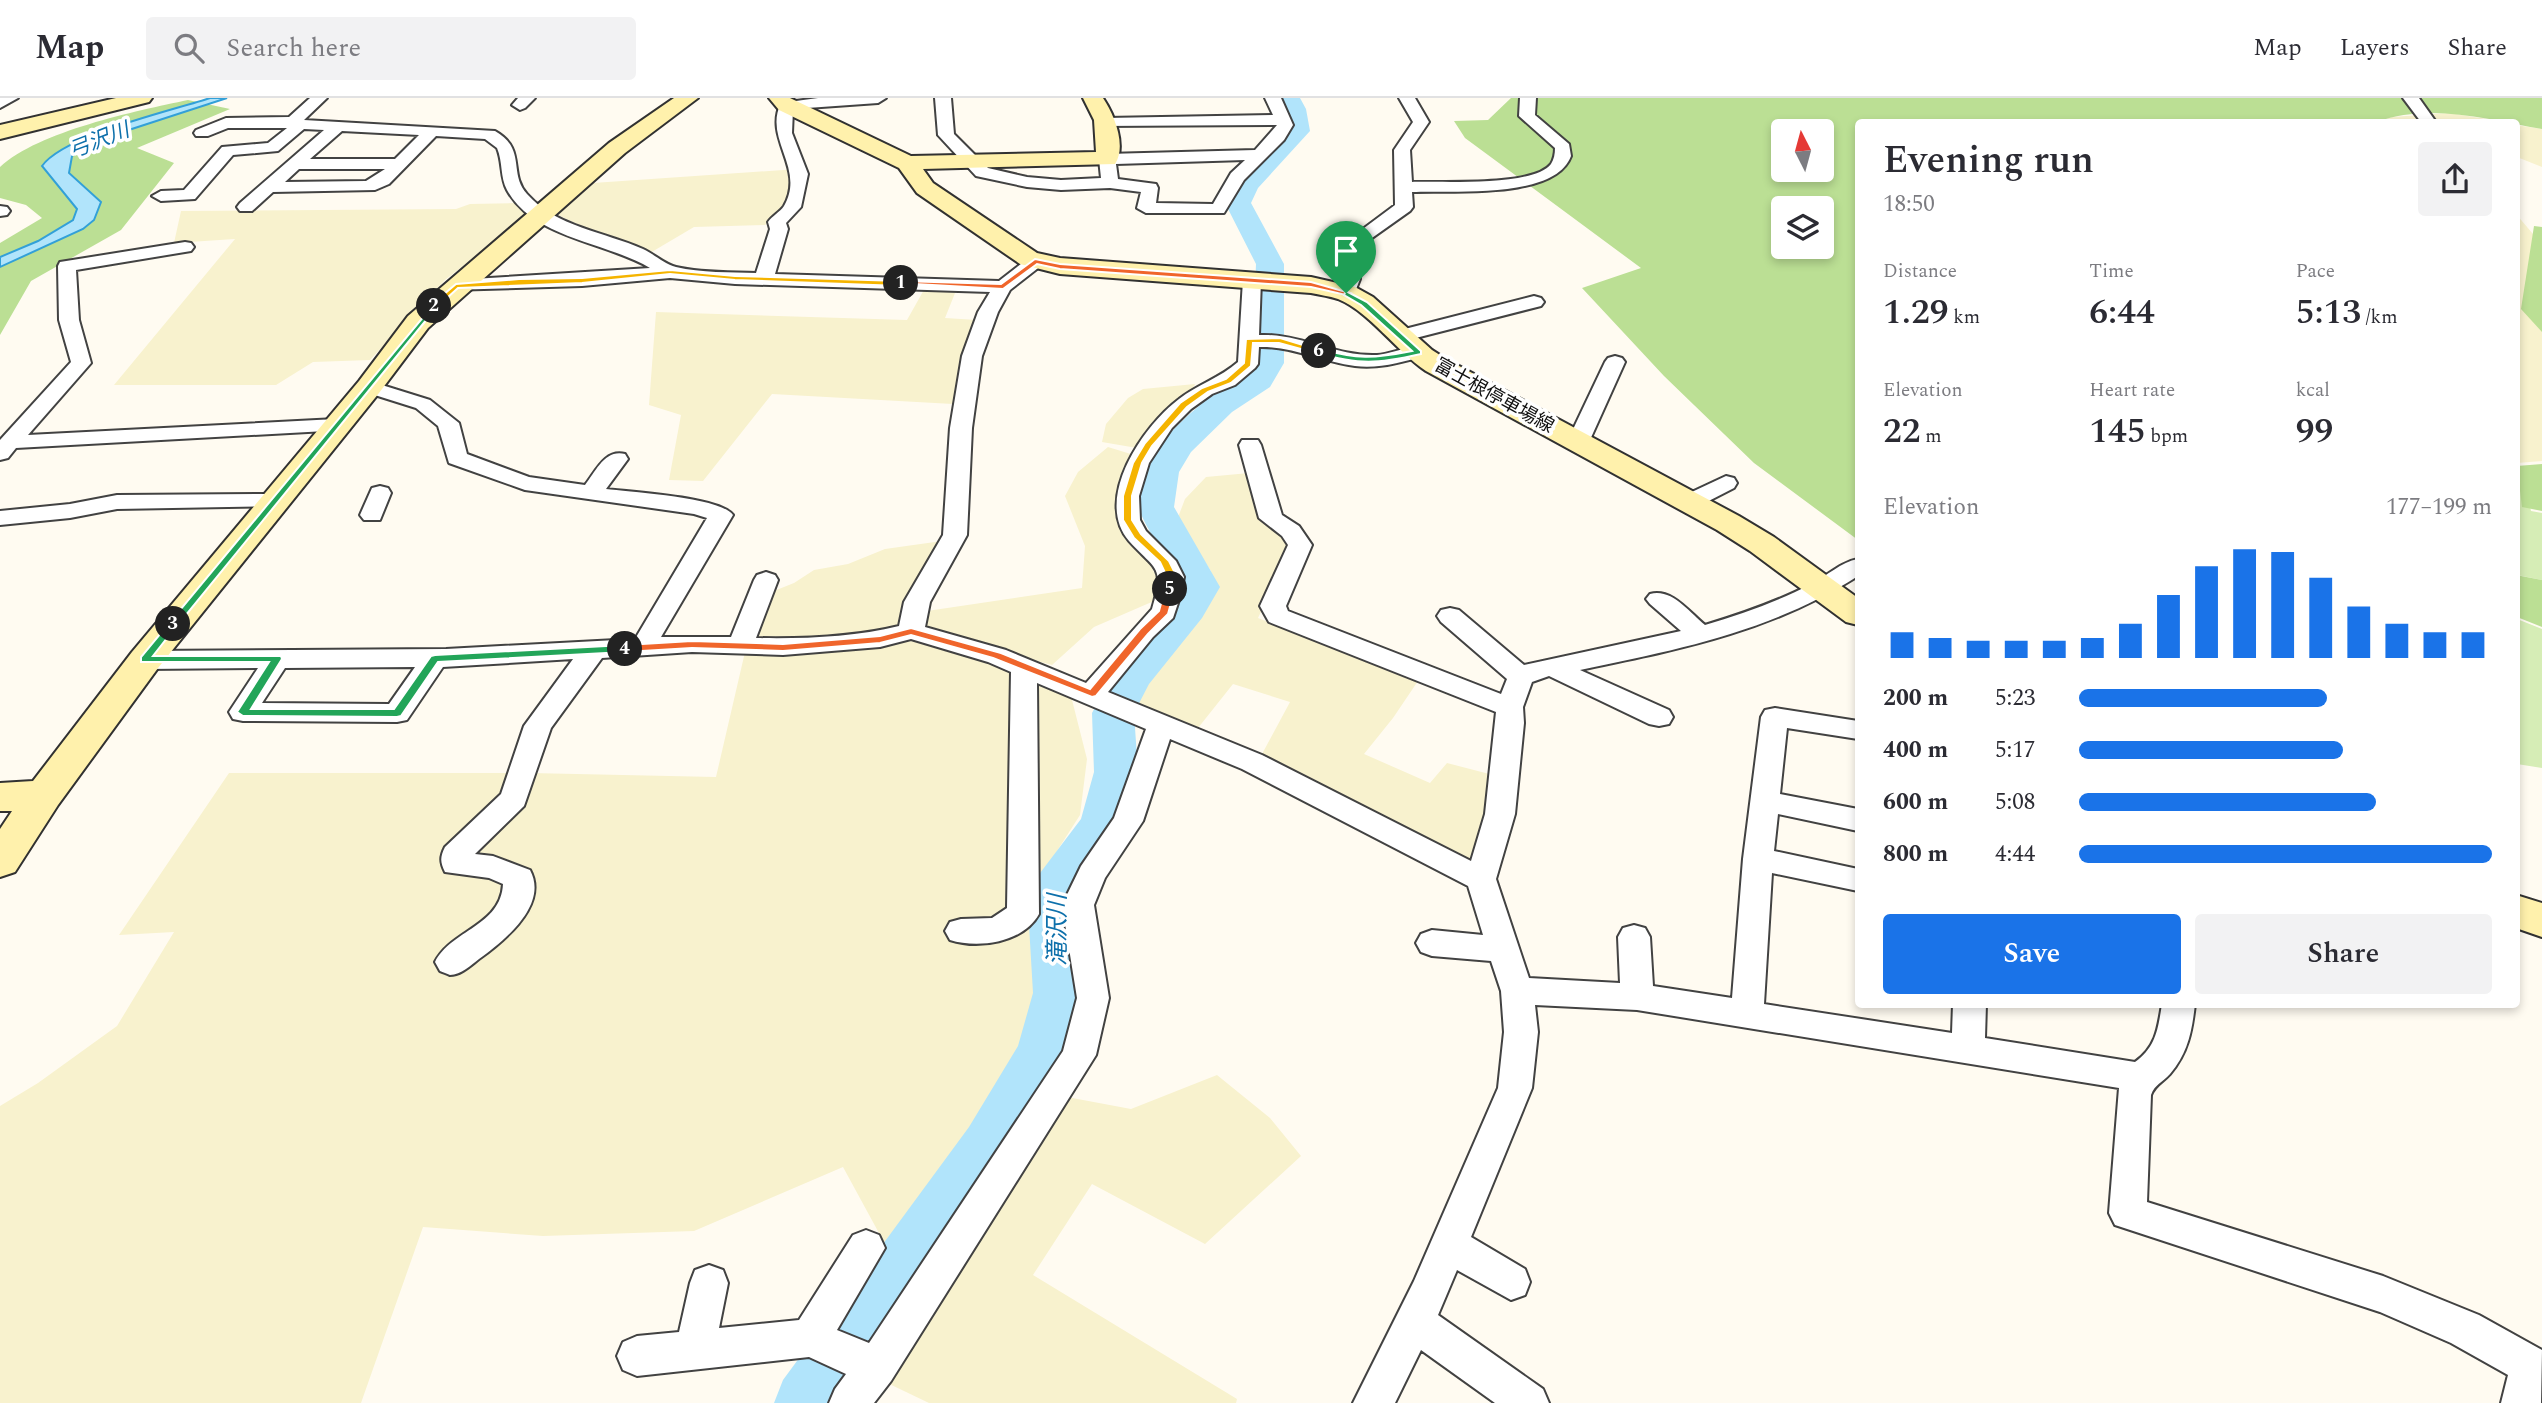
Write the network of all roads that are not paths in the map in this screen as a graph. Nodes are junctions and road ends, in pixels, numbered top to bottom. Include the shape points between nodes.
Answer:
1 (10, 98) edge
2 (142, 98) edge
3 (319, 98) edge
4 (688, 98) edge
5 (878, 98) edge
6 (943, 98) edge
7 (1093, 98) edge
8 (1273, 98) edge
9 (1406, 98) edge
10 (1528, 98) edge
11 (2411, 98) edge
12 (0, 103) edge
13 (784, 103) edge
14 (1283, 119) junction
15 (2427, 119) edge
16 (1106, 123) junction
17 (296, 124) junction
18 (336, 128) junction
19 (0, 132) edge
20 (431, 132) junction
21 (202, 133) dead end
22 (1257, 155) junction
23 (1107, 159) junction
24 (969, 160) junction
25 (907, 163) junction
26 (294, 164) junction
27 (400, 164) junction
28 (1110, 183) junction
29 (268, 187) junction
30 (1404, 187) junction
31 (161, 196) dead end
32 (246, 206) dead end
33 (541, 212) junction
34 (185, 247) dead end
35 (1035, 261) junction
36 (670, 272) junction
37 (764, 279) junction
38 (1267, 281) junction
39 (456, 286) junction
40 (1003, 287) junction
41 (1346, 293) junction
42 (1534, 302) dead end
43 (1249, 341) junction
44 (1409, 344) junction
45 (1615, 362) dead end
46 (369, 387) junction
47 (336, 425) junction
48 (1578, 442) junction
49 (1251, 445) dead end
50 (6, 448) edge
51 (617, 459) dead end
52 (1726, 483) dead end
53 (591, 492) junction
54 (273, 501) junction
55 (1689, 502) junction
56 (0, 518) edge
57 (1855, 568) edge
58 (766, 580) dead end
59 (1825, 589) junction
60 (1659, 599) dead end
61 (1855, 612) edge
62 (1450, 616) dead end
63 (911, 631) junction
64 (1702, 636) junction
65 (740, 646) junction
66 (643, 647) junction
67 (593, 651) junction
68 (435, 658) junction
69 (277, 659) junction
70 (145, 660) junction
71 (1024, 667) junction
72 (1551, 667) junction
73 (1521, 677) junction
74 (1096, 695) junction
75 (1509, 707) junction
76 (1658, 718) dead end
77 (1152, 721) junction
78 (1855, 730) edge
79 (44, 795) junction
80 (0, 797) edge
81 (1765, 801) junction
82 (1855, 819) edge
83 (1758, 859) junction
84 (0, 861) edge
85 (1481, 879) junction
86 (1855, 879) edge
87 (2520, 912) edge
88 (2542, 920) edge
89 (961, 931) dead end
90 (1634, 937) dead end
91 (1432, 943) dead end
92 (1505, 950) junction
93 (451, 962) dead end
94 (1517, 991) junction
95 (1637, 997) junction
96 (1970, 1008) edge
97 (2178, 1008) edge
98 (1747, 1015) junction
99 (1968, 1038) dead end
100 (2140, 1077) junction
101 (1449, 1245) junction
102 (866, 1248) dead end
103 (1511, 1282) dead end
104 (709, 1283) dead end
105 (1414, 1321) junction
106 (810, 1338) junction
107 (695, 1350) junction
108 (637, 1356) dead end
109 (877, 1367) junction
110 (2531, 1380) edge
111 (1380, 1399) edge
112 (849, 1403) edge
113 (1529, 1403) edge

1 - 12 street
2 - 19 street
3 - 17 street
4 - 33 street via 617,148
5 - 13 street
6 - 24 street via 946,135
7 - 16 street
8 - 14 street
9 - 30 street via 1421,122 1402,150
10 - 30 street via 1527,116 1563,147 1554,171 1521,183
11 - 15 street
13 - 25 street, 富士根停車場線
13 - 37 street via 784,133 800,174 792,207 776,222 779,229
14 - 16 street
14 - 22 street via 1285,125 1278,137
16 - 23 street
17 - 18 street
17 - 21 street via 226,122
17 - 31 street via 272,148 229,150 189,195
18 - 20 street
18 - 26 street
20 - 27 street
20 - 33 street via 489,134 502,140 520,196
22 - 23 street
22 - 28 street via 1214,210 1146,208 1150,188
23 - 24 street
23 - 28 street
24 - 25 street
24 - 28 street via 982,172 1027,182
25 - 35 street, 富士根停車場線 via 925,188 943,202
26 - 27 street
26 - 29 street
27 - 29 street via 369,186
29 - 32 street
30 - 41 street via 1404,207 1353,243
33 - 36 street
33 - 39 street
34 - 50 street via 67,266 69,320 81,363
35 - 38 street, 富士根停車場線 via 1060,267
35 - 40 street
36 - 37 street
36 - 39 street
37 - 40 street
38 - 41 street, 富士根停車場線
38 - 43 street
39 - 46 street via 418,322
40 - 63 street via 972,356 961,428 955,535 918,602
41 - 44 street, 富士根停車場線 via 1364,303
42 - 44 street
43 - 44 street via 1280,340 1353,360 1379,360
43 - 74 street via 1248,364 1228,381 1184,405 1164,424 1138,463 1128,496 1128,520 1137,536 1164,561 1172,577 1169,594 1164,612
44 - 48 street, 富士根停車場線
45 - 48 street
46 - 47 street
46 - 53 street via 423,404 448,423 457,458 525,483
47 - 50 street
47 - 54 street
48 - 55 street, 富士根停車場線
49 - 75 street via 1271,518 1291,531 1300,545 1273,606 1278,616
51 - 53 street
52 - 55 street
53 - 66 street via 697,507 721,515
54 - 56 street via 117,502
54 - 70 street
55 - 59 street, 富士根停車場線 via 1762,544
57 - 59 street
58 - 65 street
59 - 61 street, 富士根停車場線
59 - 64 street via 1746,623
60 - 64 street
62 - 73 street
63 - 65 street via 880,639
63 - 71 street
64 - 72 street
65 - 66 street
66 - 67 street
67 - 68 street
67 - 93 street via 538,726 514,799 456,855 456,864 493,867 519,878 520,892 505,922
68 - 69 street
68 - 69 street via 397,713 243,712
69 - 70 street
70 - 79 street
71 - 74 street
71 - 89 street via 1023,914 998,930
72 - 73 street
72 - 76 street
73 - 75 street
74 - 77 street
75 - 85 street via 1500,814
77 - 85 street via 1252,762
77 - 109 street via 1128,821 1078,905 1093,998 1079,1055
78 - 81 street via 1775,717
79 - 80 street
79 - 84 street
81 - 82 street
81 - 83 street
83 - 86 street
83 - 98 street
85 - 92 street
87 - 88 street
90 - 95 street
91 - 92 street
92 - 94 street
94 - 95 street
94 - 101 street via 1521,1032 1515,1088
95 - 98 street
96 - 99 street
97 - 100 street via 2174,1042 2157,1065
98 - 100 street
100 - 110 street via 2134,1095 2128,1213 2383,1296 2465,1329
101 - 103 street
101 - 105 street
102 - 106 street
104 - 107 street
105 - 111 street
105 - 113 street
106 - 107 street
106 - 109 street
107 - 108 street
109 - 112 street

